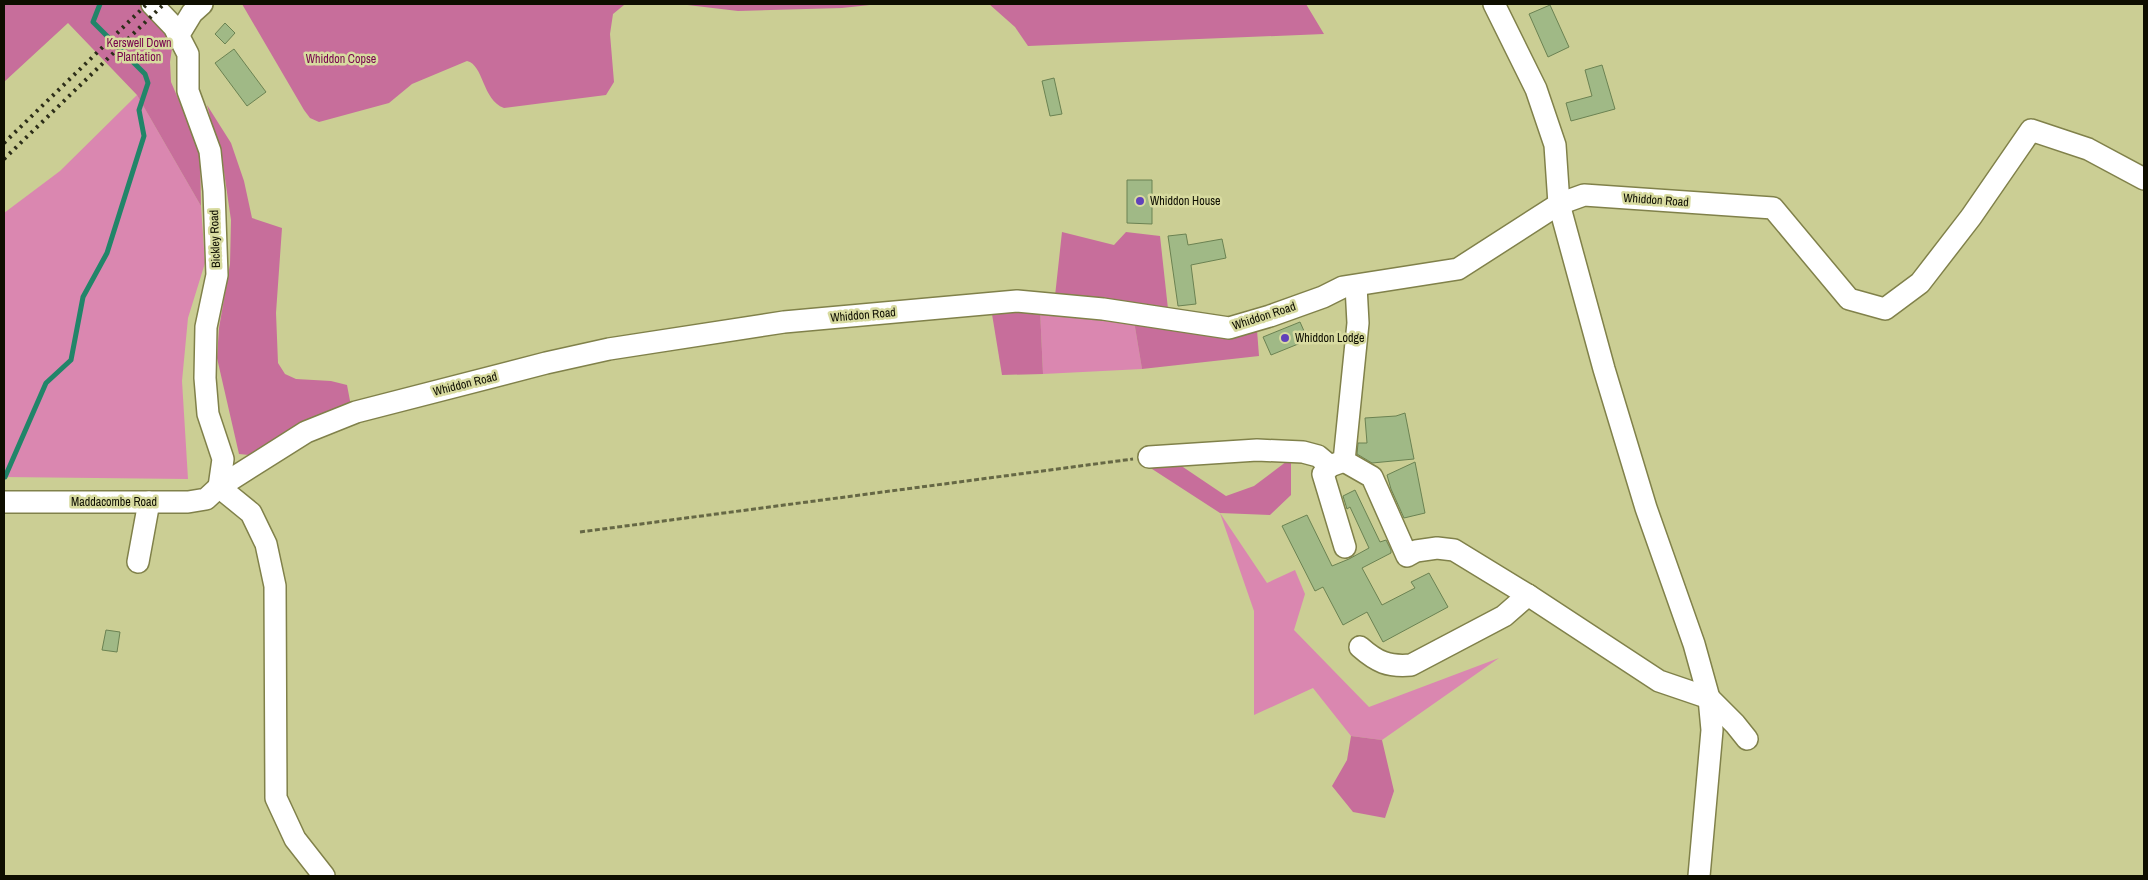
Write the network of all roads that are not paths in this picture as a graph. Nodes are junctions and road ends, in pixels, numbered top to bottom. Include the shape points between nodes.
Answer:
1 (152, 4) edge
2 (202, 4) edge
3 (1494, 4) edge
4 (178, 36) junction
5 (2144, 179) edge
6 (1559, 204) junction
7 (1356, 286) junction
8 (1149, 457) road end
9 (1337, 464) junction
10 (218, 487) junction
11 (4, 502) edge
12 (149, 502) junction
13 (1345, 547) dead end
14 (138, 562) dead end
15 (1528, 595) junction
16 (1360, 647) dead end
17 (1709, 698) junction
18 (1746, 739) dead end
19 (324, 876) edge
20 (1699, 876) edge

1 - 4 street, Bickley Road via 174,27
2 - 4 street via 192,13
3 - 6 street via 1536,89 1555,146
4 - 10 street, Bickley Road via 188,54 188,91 210,150 214,191 217,275 206,328 205,378 208,414 223,459
5 - 6 street, Whiddon Road via 2088,149 2031,130 1971,217 1920,283 1885,309 1849,299 1773,208 1584,195
6 - 7 street, Whiddon Road via 1458,269
6 - 17 street via 1646,508 1694,644
7 - 9 street via 1358,323
7 - 10 street, Whiddon Road via 1344,287 1279,313 1229,328 1103,309 1017,301 784,322 609,350 356,412 306,432
8 - 9 street via 1256,450 1304,452
9 - 13 street via 1323,474
9 - 15 street via 1372,477 1407,556 1416,551 1437,548 1454,550
10 - 12 street, Maddacombe Road via 206,499
10 - 19 street via 251,513 266,544 275,586 276,798 295,839
11 - 12 street, Maddacombe Road
12 - 14 street
15 - 16 street via 1504,616 1411,664 1395,666 1375,660
15 - 17 street via 1659,681
17 - 18 street
17 - 20 street via 1712,730

